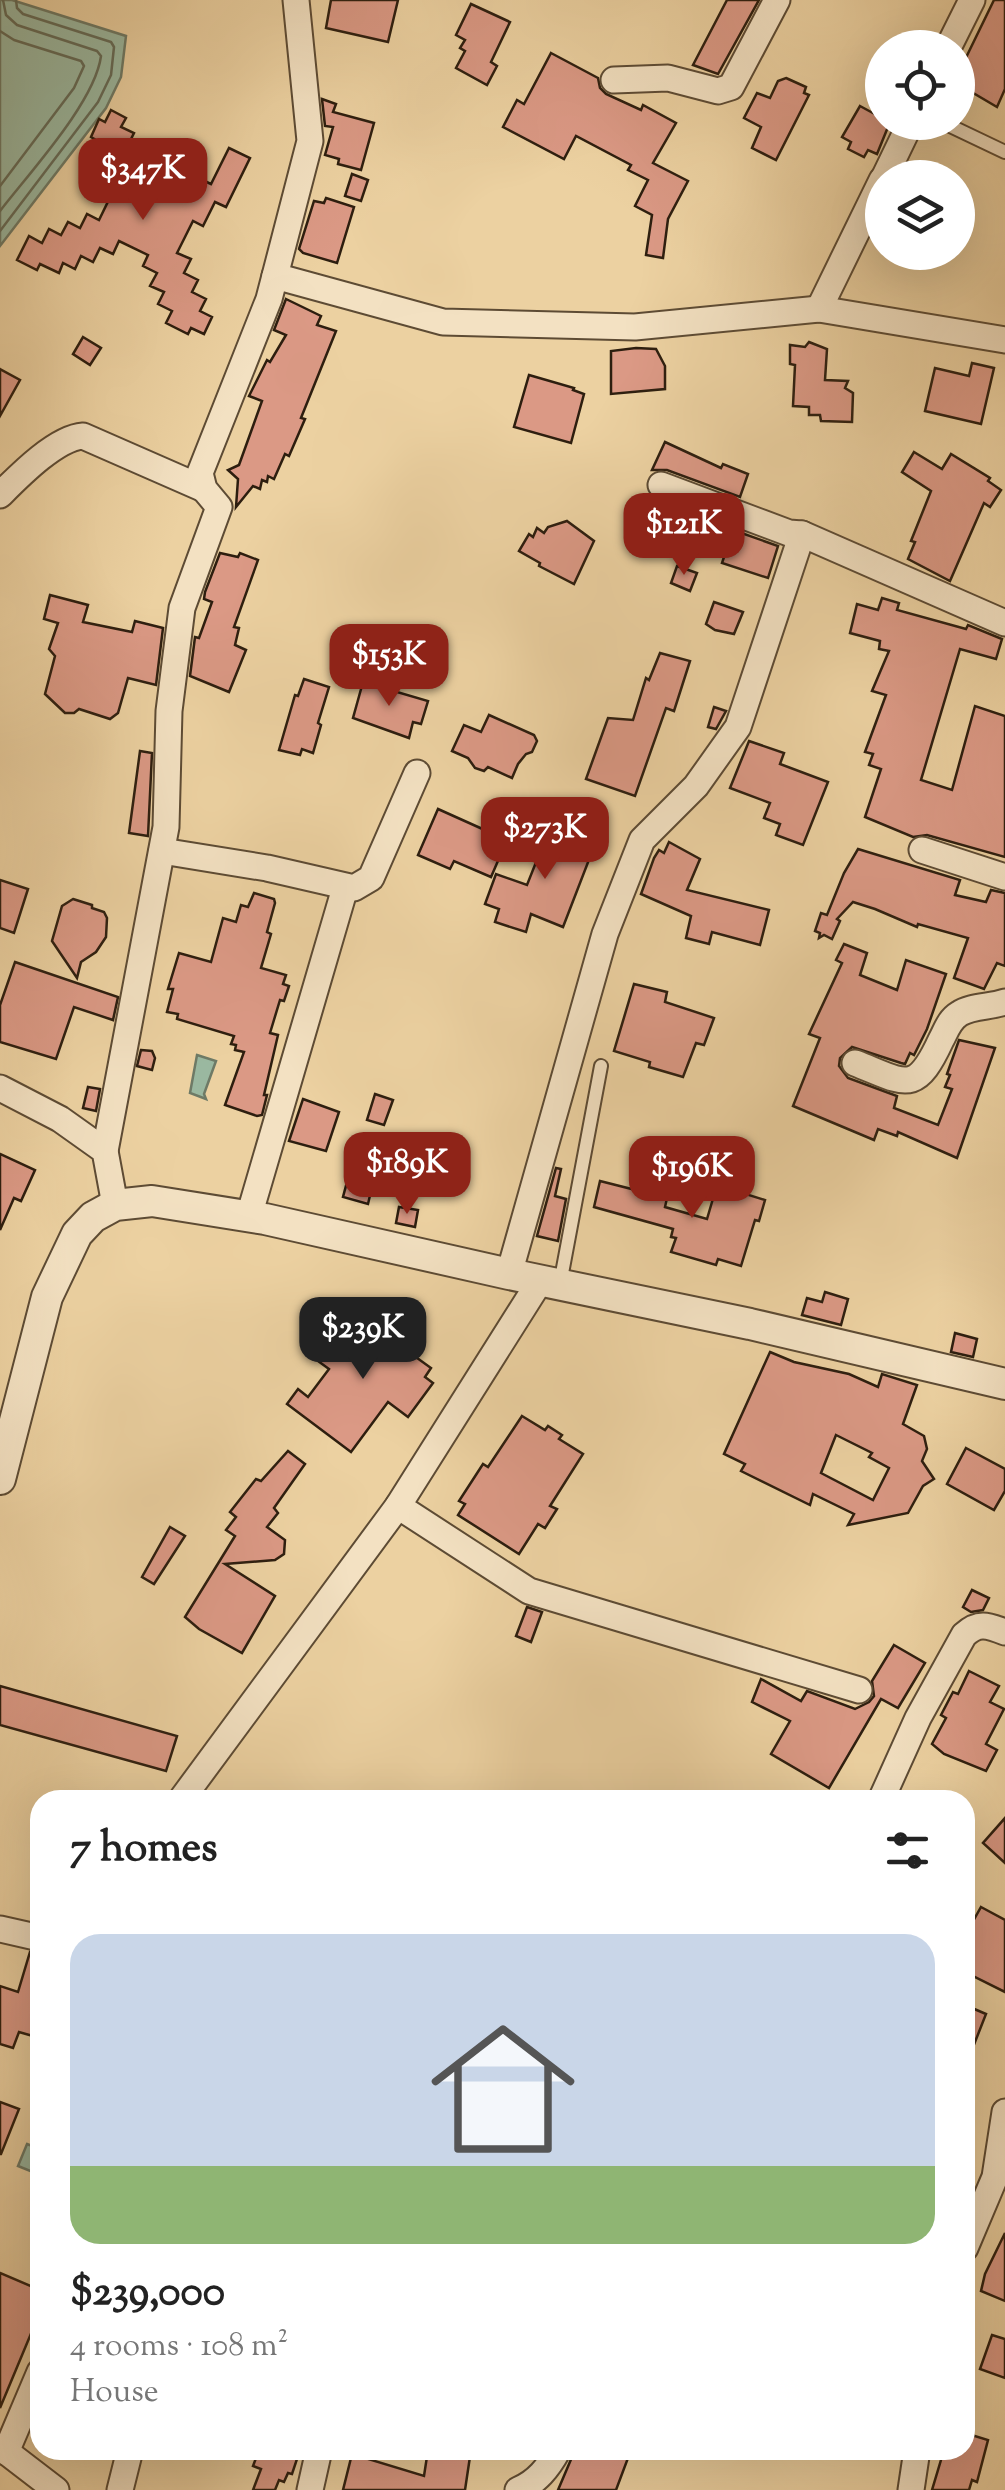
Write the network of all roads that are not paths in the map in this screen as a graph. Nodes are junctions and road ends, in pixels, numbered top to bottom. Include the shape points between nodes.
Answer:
1 (296, 0) edge
2 (777, 0) edge
3 (972, 0) edge
4 (957, 30) edge
5 (614, 80) dead end
6 (975, 138) edge
7 (1005, 152) edge
8 (865, 215) edge
9 (275, 276) junction
10 (818, 309) junction
11 (1005, 340) edge
12 (662, 485) dead end
13 (204, 489) junction
14 (0, 495) edge
15 (802, 534) junction
16 (1005, 623) edge
17 (417, 773) dead end
18 (922, 850) dead end
19 (162, 851) junction
20 (1005, 877) edge
21 (346, 888) junction
22 (1005, 1002) edge
23 (854, 1063) dead end
24 (601, 1066) dead end
25 (0, 1088) edge
26 (105, 1152) junction
27 (115, 1205) junction
28 (249, 1216) junction
29 (509, 1274) junction
30 (550, 1283) junction
31 (1005, 1384) edge
32 (0, 1479) edge
33 (398, 1506) junction
34 (1005, 1632) edge
35 (859, 1690) dead end
36 (188, 1790) edge
37 (886, 1790) edge
38 (0, 1929) edge
39 (30, 1936) edge
40 (1005, 2112) edge
41 (975, 2224) edge
42 (30, 2393) edge
43 (3, 2450) edge
44 (128, 2460) edge
45 (317, 2460) edge
46 (552, 2460) edge
47 (916, 2460) edge
48 (56, 2490) edge
49 (120, 2490) edge
50 (310, 2490) edge
51 (518, 2490) edge
52 (911, 2490) edge

1 - 9 street via 310,141
2 - 5 street via 731,87 718,91 668,78
3 - 4 street
6 - 7 lane
8 - 10 street
9 - 10 street via 443,322 635,326
9 - 13 street via 200,473
10 - 11 street
12 - 15 street
13 - 14 street via 83,436 66,440
13 - 19 street via 219,507 182,608
15 - 16 street
15 - 29 street via 738,727 696,786 642,840 606,934
17 - 21 street via 372,878
18 - 20 street
19 - 21 street
19 - 26 street
21 - 28 street
22 - 23 street via 956,1016 927,1069 911,1082
24 - 30 lane
25 - 26 street
26 - 27 street
27 - 28 street via 152,1201
27 - 32 street via 77,1234 47,1296
28 - 29 street
29 - 30 street
30 - 31 street
30 - 33 street
33 - 35 street via 529,1591
33 - 36 street
34 - 37 street via 986,1625 964,1635
38 - 39 street
40 - 41 street via 994,2178
42 - 43 street
43 - 48 street
44 - 49 street
45 - 50 street
46 - 51 street
47 - 52 street

